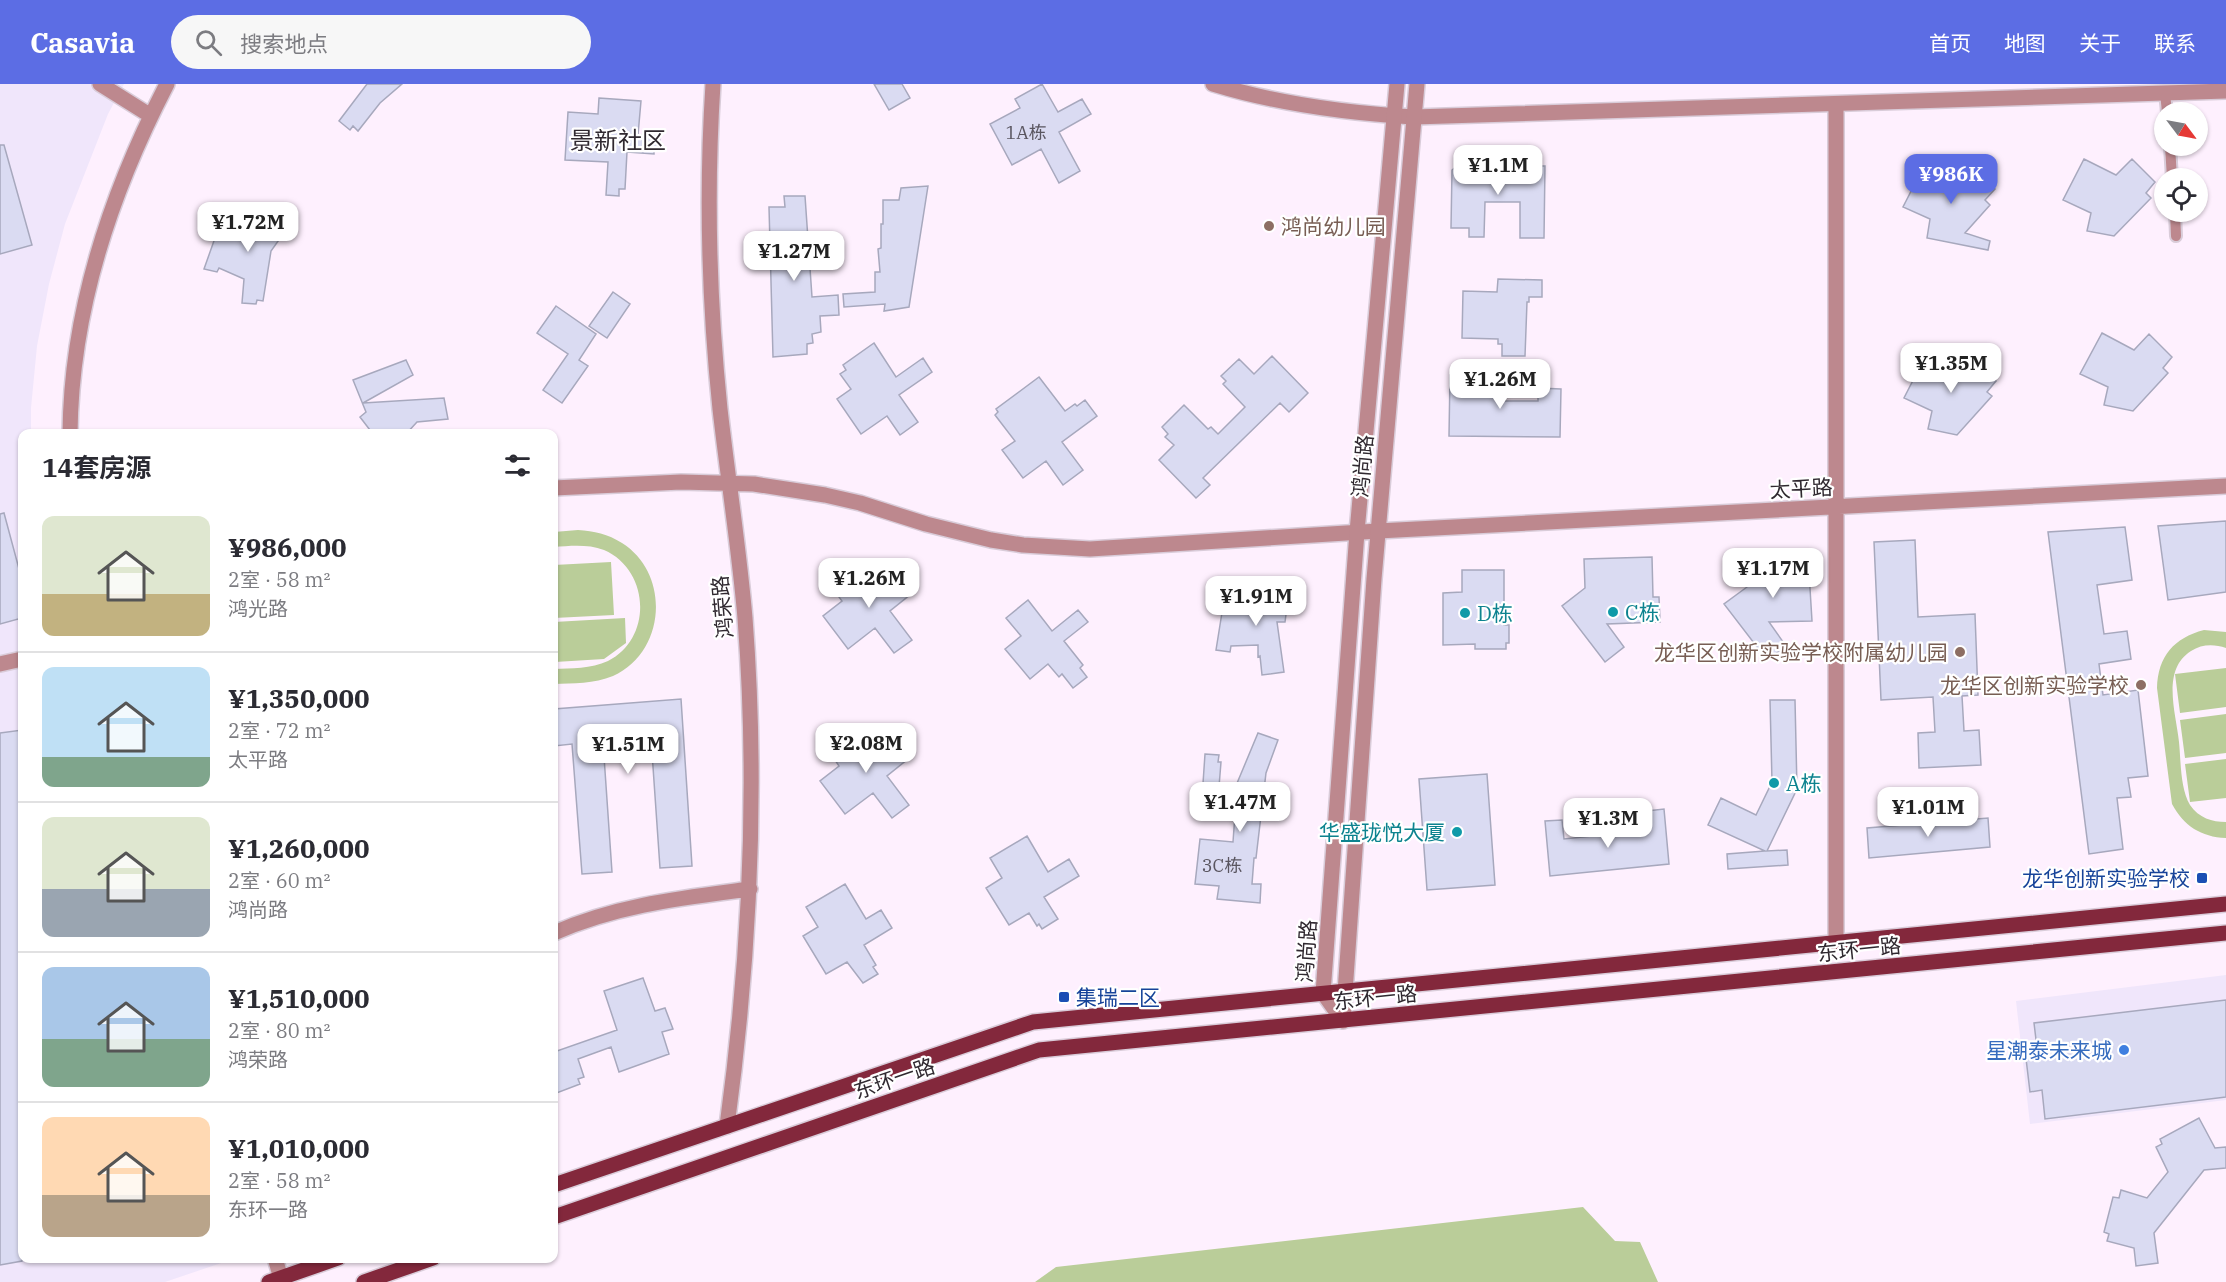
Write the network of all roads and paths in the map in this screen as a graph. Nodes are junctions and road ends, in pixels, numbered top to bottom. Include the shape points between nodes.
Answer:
1 (100, 84) edge
2 (167, 84) edge
3 (713, 84) edge
4 (1213, 84) edge
5 (1397, 84) edge
6 (1417, 84) edge
7 (2226, 91) edge
8 (2166, 93) junction
9 (2166, 102) edge
10 (1836, 104) junction
11 (151, 116) junction
12 (1395, 116) junction
13 (1414, 117) junction
14 (2175, 222) edge
15 (2176, 236) dead end
16 (70, 429) edge
17 (730, 482) junction
18 (2226, 486) edge
19 (558, 488) edge
20 (1836, 507) junction
21 (1378, 531) junction
22 (1357, 532) junction
23 (18, 660) edge
24 (0, 664) edge
25 (750, 889) junction
26 (2226, 904) edge
27 (558, 931) edge
28 (2226, 933) edge
29 (1836, 942) junction
30 (1346, 991) junction
31 (1323, 993) junction
32 (1343, 1021) junction
33 (727, 1126) junction
34 (558, 1184) edge
35 (558, 1216) edge
36 (275, 1263) edge
37 (325, 1263) edge
38 (419, 1263) edge
39 (277, 1281) edge
40 (364, 1282) edge

1 - 11 street
2 - 11 street
3 - 17 street, 鸿荣路 via 710,261
4 - 12 street via 1279,100
5 - 12 street, 鸿尚路
6 - 13 street, 鸿尚路
7 - 8 street
8 - 9 lane
8 - 10 street
10 - 13 street
10 - 20 street
11 - 16 street via 102,236 86,293 76,351
12 - 13 street
12 - 22 street, 鸿尚路
13 - 21 street, 鸿尚路
14 - 15 lane
17 - 19 street, 太平路
17 - 22 street, 太平路 via 825,495 958,533 1056,548 1123,548
17 - 25 street, 鸿荣路 via 749,685
18 - 20 street, 太平路
20 - 21 street, 太平路
20 - 29 street
21 - 22 street, 太平路
21 - 30 street, 鸿尚路
22 - 31 street, 鸿尚路
23 - 24 street
25 - 27 street via 628,907
25 - 33 street, 鸿荣路 via 742,1008
26 - 29 main road, 东环一路
28 - 32 main road, 东环一路
29 - 30 main road, 东环一路
30 - 31 main road, 东环一路
30 - 32 street, 鸿尚路
31 - 32 street, 鸿尚路
31 - 33 main road, 东环一路 via 1033,1022
32 - 35 main road, 东环一路 via 1039,1050
33 - 34 main road, 东环一路
36 - 39 street
37 - 39 main road
38 - 40 main road

